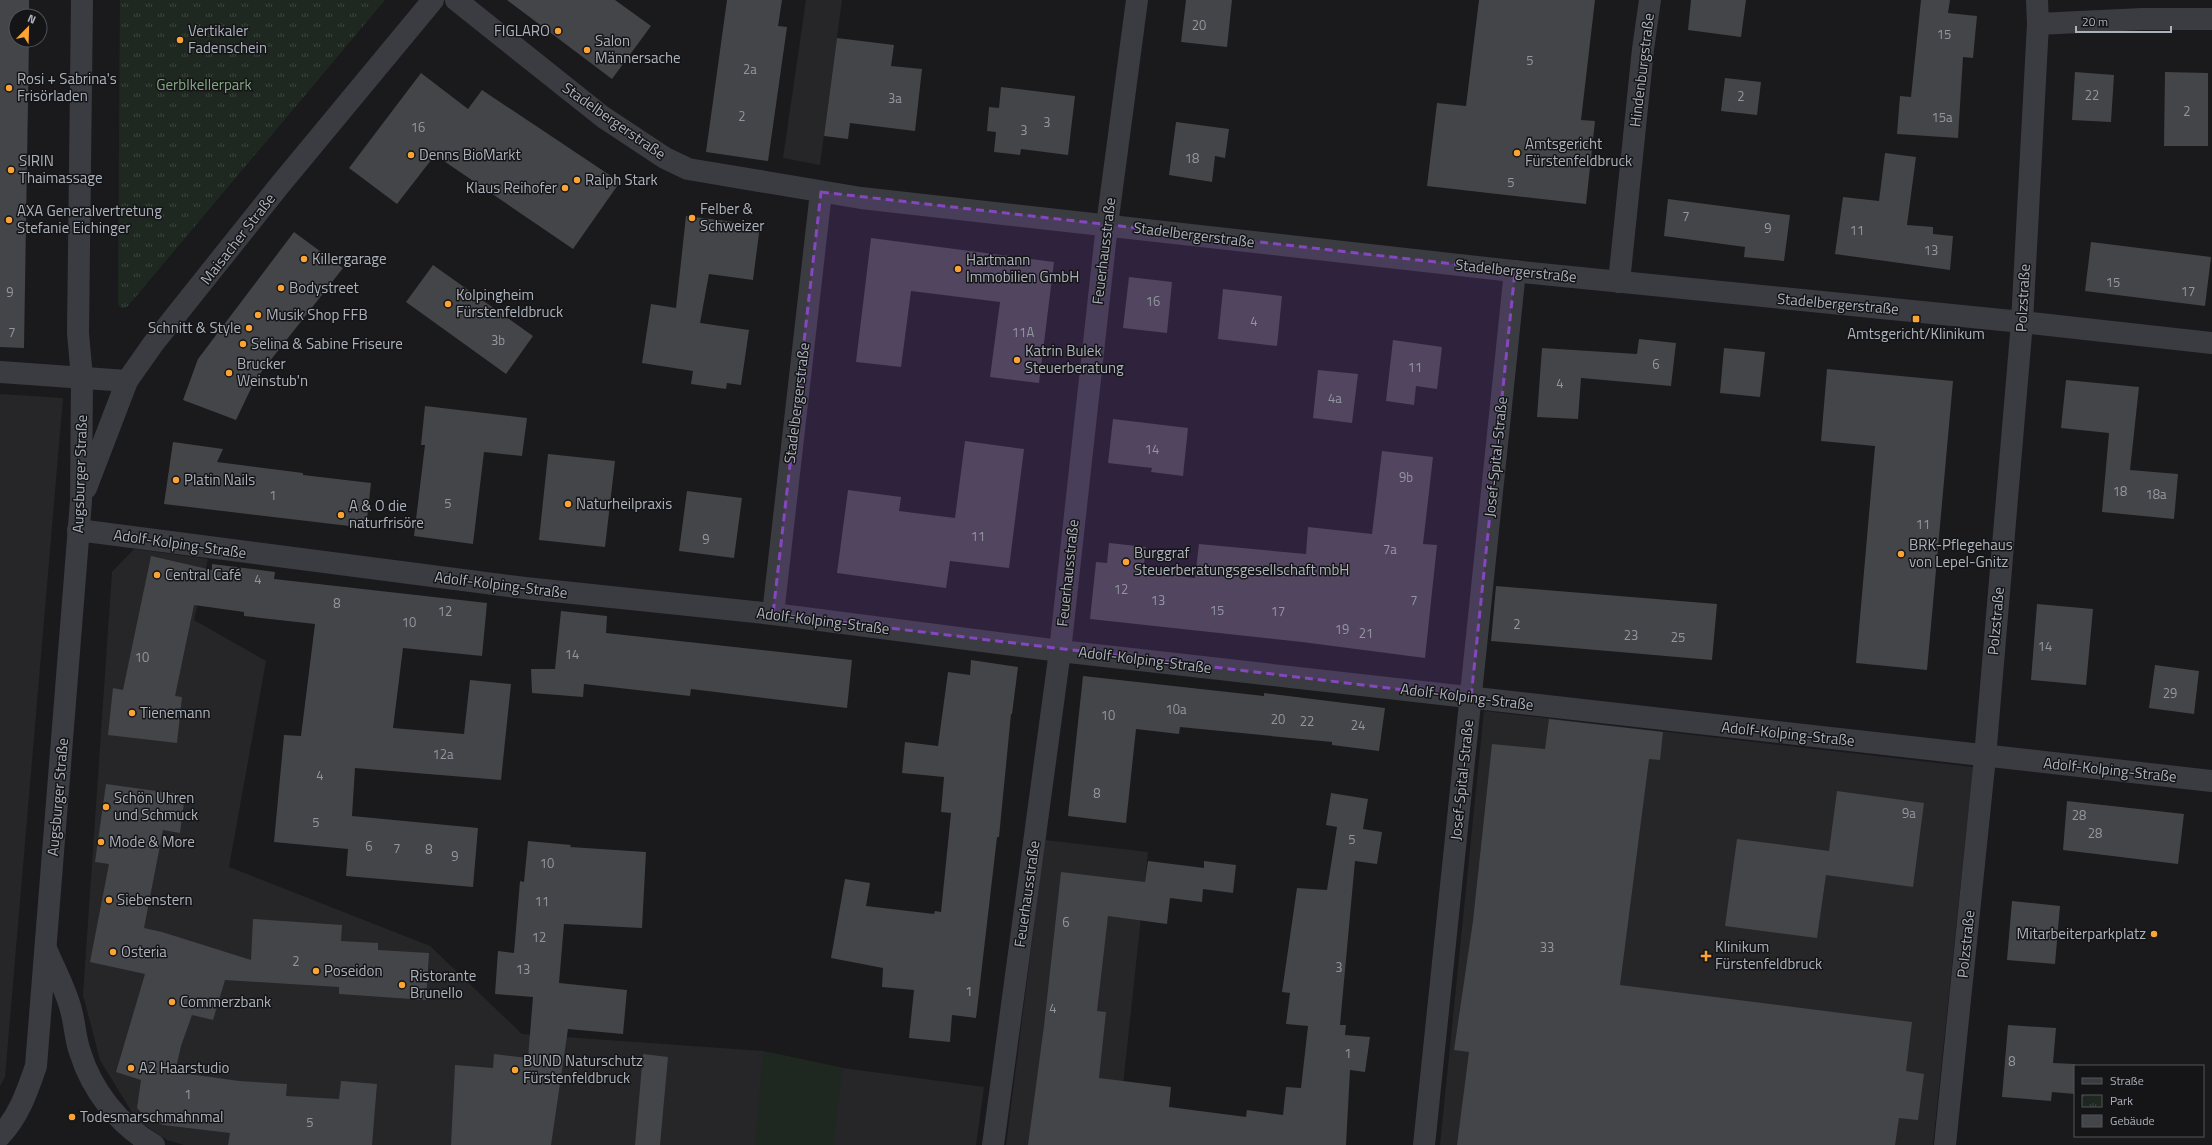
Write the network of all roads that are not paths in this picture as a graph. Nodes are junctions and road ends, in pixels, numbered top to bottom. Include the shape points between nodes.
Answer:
1 (82, 0) edge
2 (433, 0) edge
3 (456, 0) edge
4 (1137, 0) edge
5 (1650, 0) edge
6 (2037, 0) edge
7 (2212, 19) edge
8 (2038, 24) junction
9 (821, 192) junction
10 (1107, 225) junction
11 (1515, 271) junction
12 (1619, 282) junction
13 (2022, 322) junction
14 (2212, 343) edge
15 (0, 372) edge
16 (82, 378) junction
17 (127, 381) junction
18 (81, 500) junction
19 (78, 530) junction
20 (772, 614) junction
21 (1060, 651) junction
22 (1471, 698) junction
23 (1985, 757) junction
24 (2212, 781) edge
25 (45, 946) junction
26 (0, 1136) edge
27 (154, 1145) edge
28 (993, 1145) edge
29 (1424, 1145) edge
30 (1945, 1145) edge

1 - 16 street, Augsburger Straße via 78,333
2 - 17 street, Maisacher Straße via 279,186 153,344
3 - 9 street, Stadelbergerstraße via 603,117 665,158 688,169
4 - 10 street, Feuerhausstraße
5 - 12 street, Hindenburgstraße via 1642,49
6 - 8 street, Polzstraße
7 - 8 street via 2142,18
8 - 13 street, Polzstraße
9 - 10 street, Stadelbergerstraße
9 - 20 street, Stadelbergerstraße
10 - 11 street, Stadelbergerstraße
10 - 21 street, Feuerhausstraße
11 - 12 street, Stadelbergerstraße
11 - 22 street, Josef-Spital-Straße
12 - 13 street, Stadelbergerstraße
13 - 14 street, Stadelbergerstraße
13 - 23 street, Polzstraße
15 - 16 street
16 - 17 street
16 - 18 street, Augsburger Straße
17 - 18 street, Maisacher Straße
18 - 19 street, Augsburger Straße
19 - 20 street, Adolf-Kolping-Straße via 374,570
19 - 25 street, Augsburger Straße via 61,771
20 - 21 street, Adolf-Kolping-Straße
21 - 22 street, Adolf-Kolping-Straße
21 - 28 street, Feuerhausstraße
22 - 23 street, Adolf-Kolping-Straße
22 - 29 street, Josef-Spital-Straße
23 - 24 street, Adolf-Kolping-Straße
23 - 30 street, Polzstraße
25 - 26 street, Augsburger Straße via 36,1066 26,1097 11,1124
25 - 27 street, Augsburger Straße via 71,1009 79,1051 106,1105

